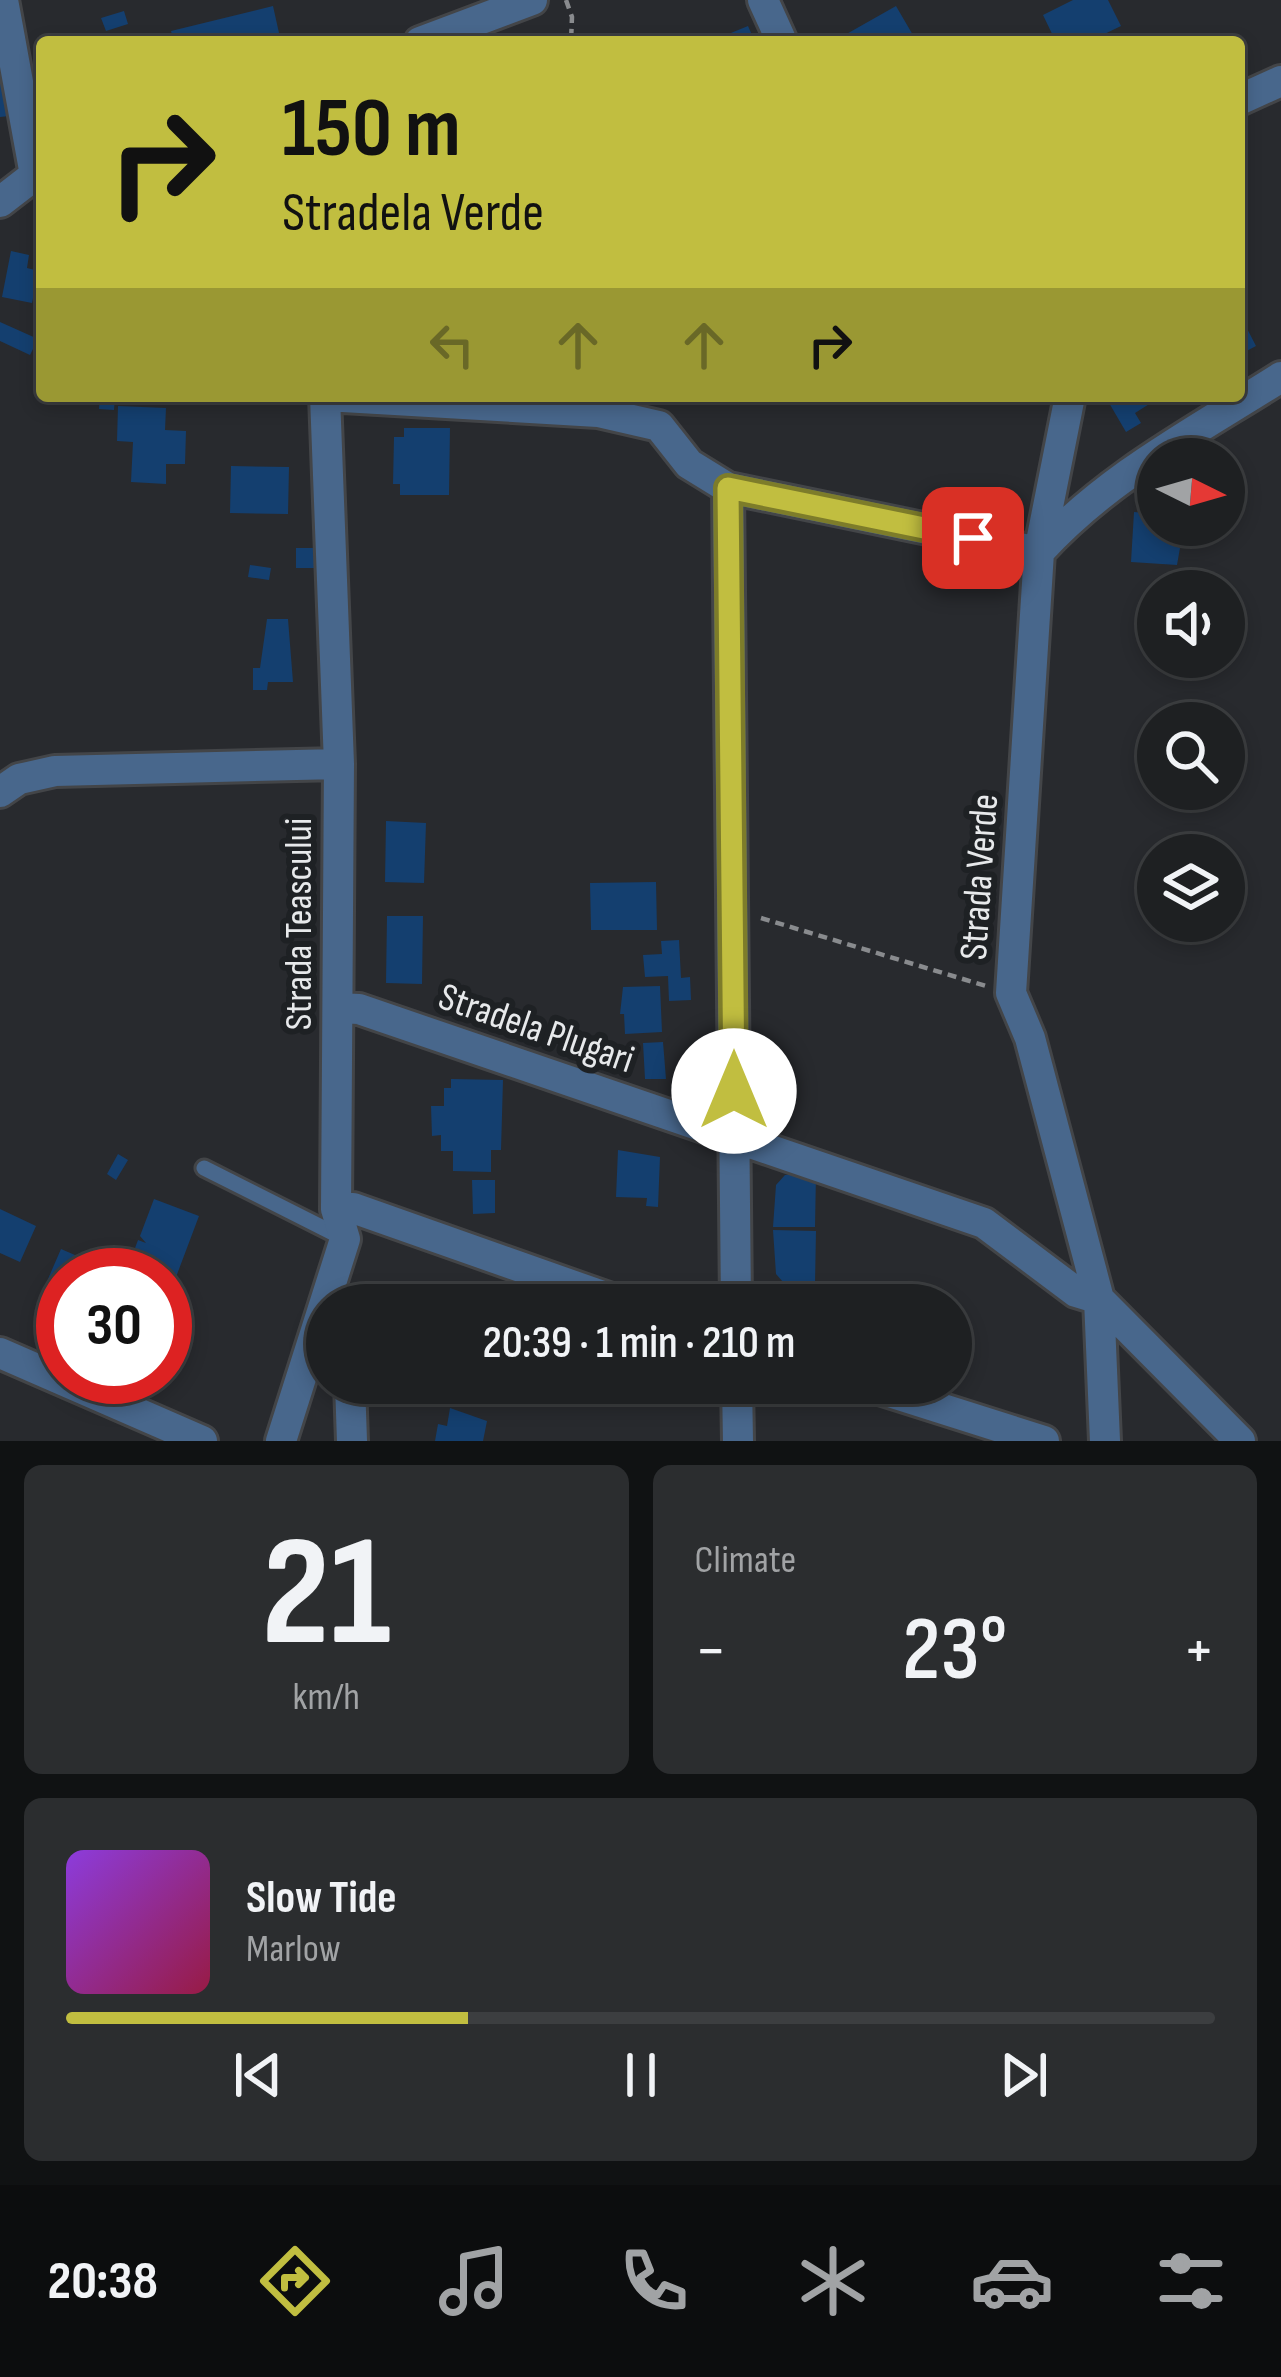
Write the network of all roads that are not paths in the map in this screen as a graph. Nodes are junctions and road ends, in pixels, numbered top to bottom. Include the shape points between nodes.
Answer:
1 (3, 0) edge
2 (532, 0) edge
3 (763, 0) edge
4 (436, 23) edge
5 (779, 36) edge
6 (1281, 81) edge
7 (1245, 97) edge
8 (36, 160) edge
9 (36, 174) edge
10 (36, 176) edge
11 (0, 178) edge
12 (0, 202) edge
13 (1281, 377) edge
14 (1245, 400) edge
15 (326, 402) edge
16 (428, 402) edge
17 (1069, 402) edge
18 (1242, 402) edge
19 (728, 488) junction
20 (1039, 552) junction
21 (339, 764) junction
22 (0, 792) edge
23 (338, 1008) junction
24 (734, 1136) junction
25 (204, 1168) dead end
26 (336, 1209) junction
27 (345, 1239) junction
28 (346, 1284) edge
29 (568, 1284) edge
30 (736, 1284) edge
31 (1099, 1299) junction
32 (0, 1353) edge
33 (351, 1404) edge
34 (736, 1404) edge
35 (927, 1404) edge
36 (202, 1441) edge
37 (281, 1441) edge
38 (352, 1441) edge
39 (737, 1441) edge
40 (1044, 1441) edge
41 (1105, 1441) edge
42 (1240, 1441) edge

1 - 8 street
2 - 4 street
3 - 5 street
6 - 7 street
9 - 11 street
10 - 12 street
13 - 14 street
15 - 21 street, Strada Teascului
16 - 19 street via 598,412 659,426 689,464
17 - 20 street, Strada Verde
18 - 20 street via 1078,508
19 - 20 street
19 - 24 street
20 - 31 street, Strada Verde via 1010,993 1030,1038
21 - 22 street via 55,771
21 - 23 street, Strada Teascului
23 - 24 street, Stradela Plugari
23 - 26 street, Strada Teascului
24 - 30 street
24 - 31 street, Stradela Plugari via 984,1223 1076,1292
25 - 27 lane
26 - 27 street, Strada Teascului
26 - 29 street via 353,1208
27 - 28 street, Strada Teascului
27 - 37 street
31 - 41 street
31 - 42 street, Strada Verde
32 - 36 street
33 - 38 street
34 - 39 street
35 - 40 street

